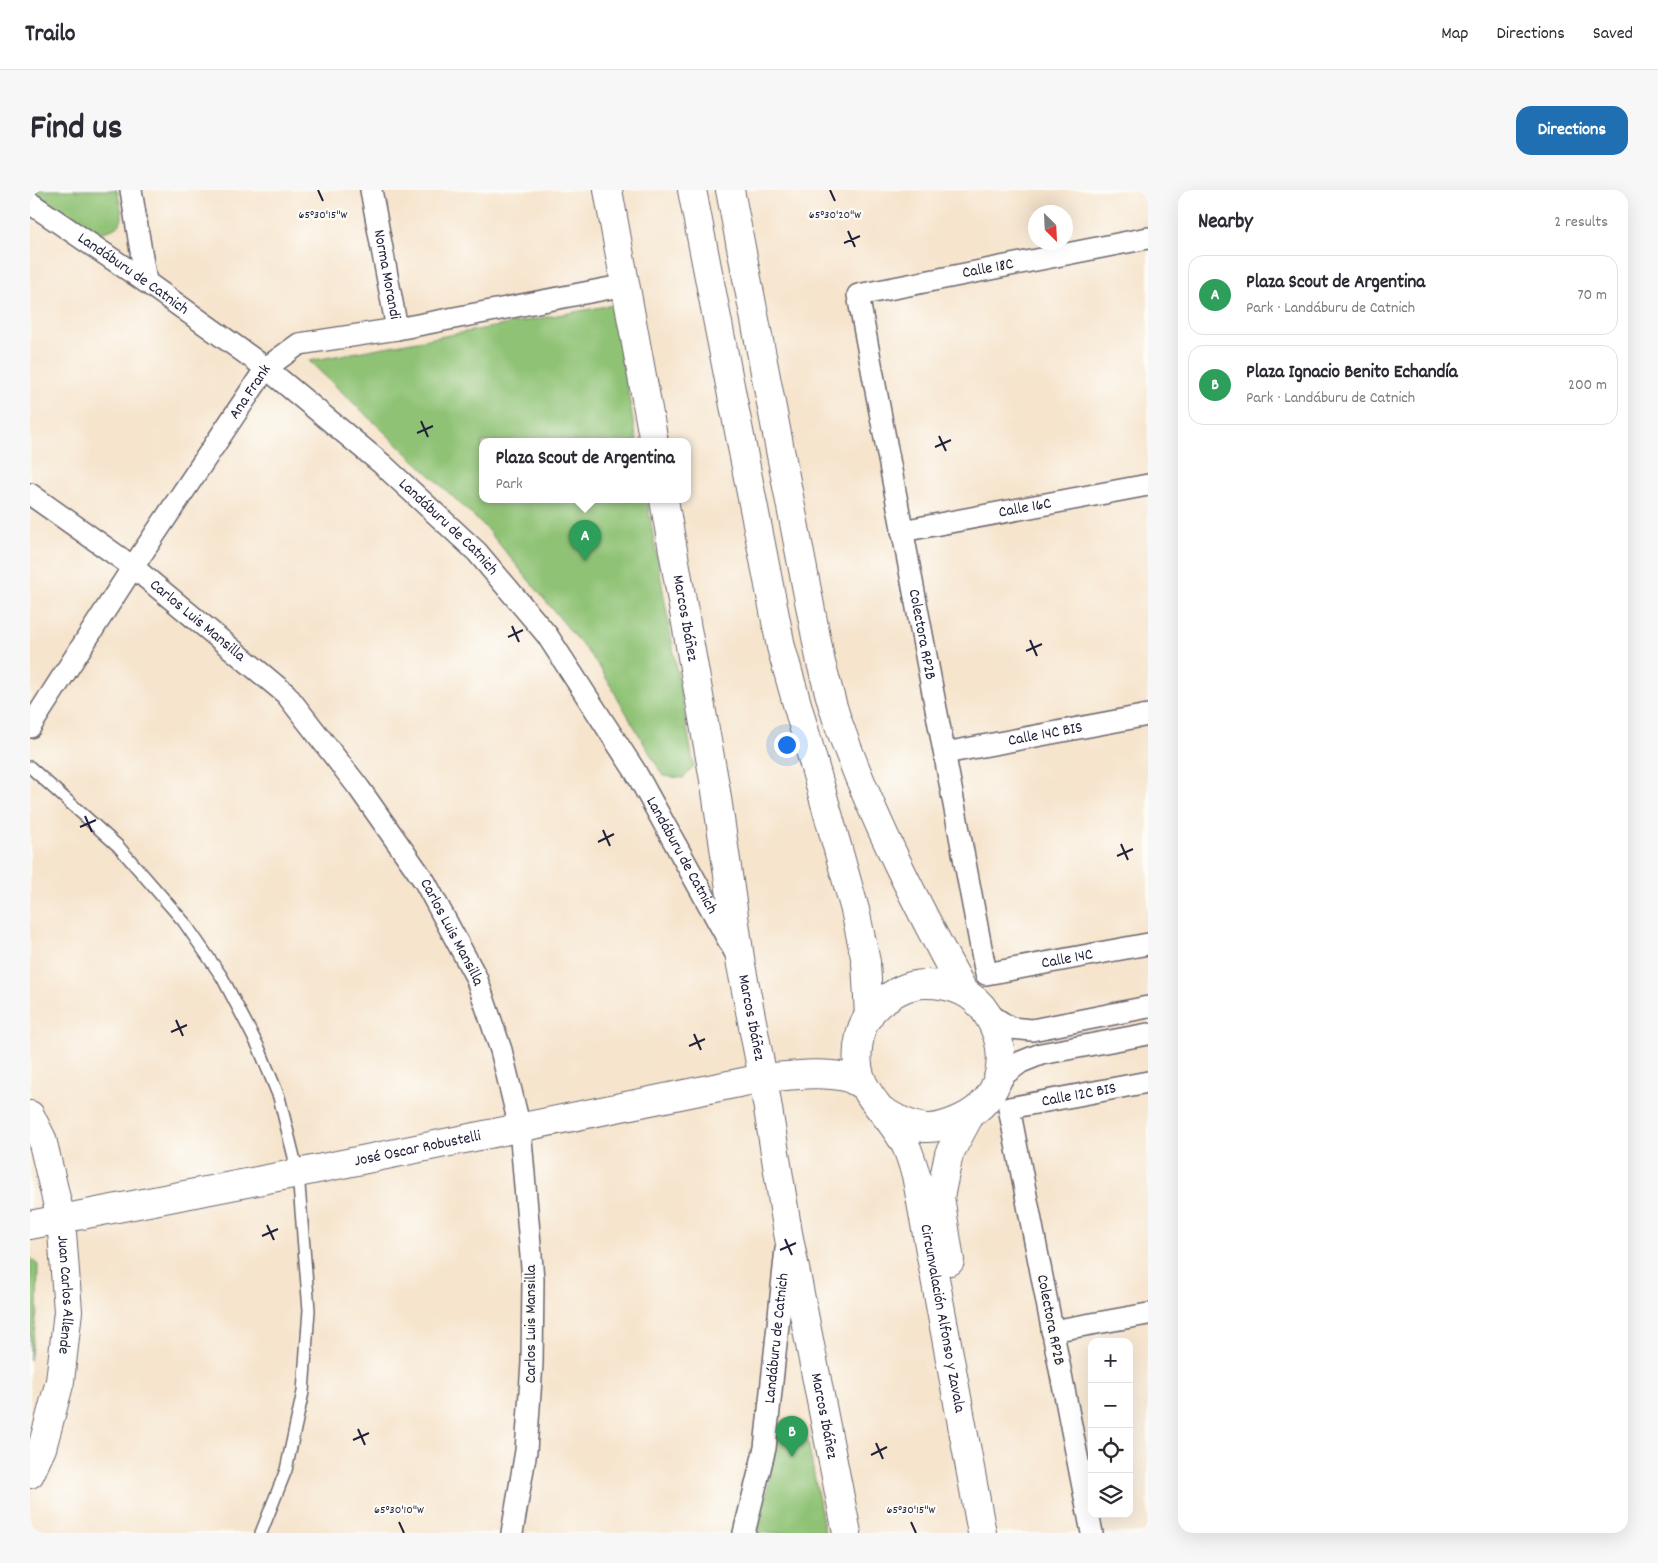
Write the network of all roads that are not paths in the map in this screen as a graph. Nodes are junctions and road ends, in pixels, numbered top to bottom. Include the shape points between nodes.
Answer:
1 (131, 190) edge
2 (370, 190) edge
3 (608, 190) edge
4 (692, 190) edge
5 (730, 190) edge
6 (30, 203) edge
7 (1148, 238) edge
8 (146, 282) junction
9 (626, 285) junction
10 (858, 295) joint
11 (397, 329) junction
12 (266, 368) junction
13 (653, 438) edge
14 (1148, 485) edge
15 (30, 494) edge
16 (665, 503) edge
17 (902, 531) junction
18 (133, 566) junction
19 (1148, 714) edge
20 (30, 727) edge
21 (944, 753) junction
22 (30, 767) edge
23 (1148, 944) edge
24 (741, 964) junction
25 (986, 974) joint
26 (964, 992) junction
27 (1148, 1007) edge
28 (986, 1012) junction
29 (870, 1016) junction
30 (1148, 1034) edge
31 (858, 1044) junction
32 (806, 1074) junction
33 (763, 1078) junction
34 (1148, 1082) edge
35 (864, 1086) junction
36 (1001, 1100) junction
37 (883, 1111) junction
38 (30, 1114) edge
39 (970, 1115) junction
40 (520, 1128) junction
41 (298, 1173) junction
42 (61, 1219) junction
43 (30, 1225) edge
44 (788, 1233) junction
45 (1148, 1314) edge
46 (1052, 1331) junction
47 (30, 1474) edge
48 (261, 1533) edge
49 (512, 1533) edge
50 (744, 1533) edge
51 (847, 1533) edge
52 (982, 1533) edge
53 (997, 1533) edge
54 (1092, 1533) edge

1 - 8 street
2 - 11 street, Norma Morandi
3 - 9 main road
4 - 29 main road via 781,647 855,910 866,962
5 - 26 main road via 821,663 838,723 896,863
6 - 8 street, Landáburu de Catnich
7 - 10 street, Calle 18C
8 - 12 street, Landáburu de Catnich
9 - 11 street, Ana Frank
9 - 13 main road
10 - 17 street, Colectora RP2B
11 - 12 street, Ana Frank via 299,344
12 - 18 street, Ana Frank
12 - 24 street, Landáburu de Catnich via 382,464 477,552 546,635 635,771
14 - 17 street, Calle 16C
15 - 18 street, Carlos Luis Mansilla
16 - 24 main road, Marcos Ibáñez via 716,791
17 - 21 street, Colectora RP2B
18 - 20 street, Ana Frank
18 - 40 street, Carlos Luis Mansilla via 286,694 425,882 476,977 501,1050
19 - 21 street, Calle 14C BIS
21 - 25 street, Colectora RP2B
22 - 41 lane via 118,846 184,922 222,977 259,1048 279,1097
23 - 25 street, Calle 14C
24 - 33 main road, Marcos Ibáñez
26 - 28 main road
26 - 29 main road via 941,984 917,984 894,992
27 - 28 street via 1032,1030 1010,1028
28 - 36 main road via 996,1028 1002,1052
29 - 31 main road via 862,1027
30 - 36 street via 1041,1054 1021,1062 1005,1074
31 - 32 main road via 845,1055
31 - 35 main road via 858,1073
32 - 33 main road, José Oscar Robustelli
32 - 35 main road via 848,1077
33 - 40 main road, José Oscar Robustelli
33 - 44 main road, Marcos Ibáñez
34 - 36 street, Calle 12C BIS
35 - 37 main road
36 - 39 main road
36 - 46 street, Colectora RP2B
37 - 39 main road via 903,1123 926,1128 949,1125
37 - 52 main road, Circunvalación Alfonso y Zavala via 906,1147 916,1175
38 - 42 main road, Juan Carlos Allende via 42,1138
39 - 53 main road, Circunvalación Alfonso y Zavala via 949,1154 940,1197
40 - 41 main road, José Oscar Robustelli
40 - 49 street, Carlos Luis Mansilla via 533,1279 532,1363 526,1451
41 - 42 main road, José Oscar Robustelli
41 - 48 lane via 308,1310 303,1392 286,1470
42 - 43 main road, José Oscar Robustelli
42 - 47 main road, Juan Carlos Allende via 68,1311 60,1382 42,1448
44 - 50 street, Landáburu de Catnich via 765,1448
44 - 51 main road, Marcos Ibáñez
45 - 46 street
46 - 54 street, Colectora RP2B

